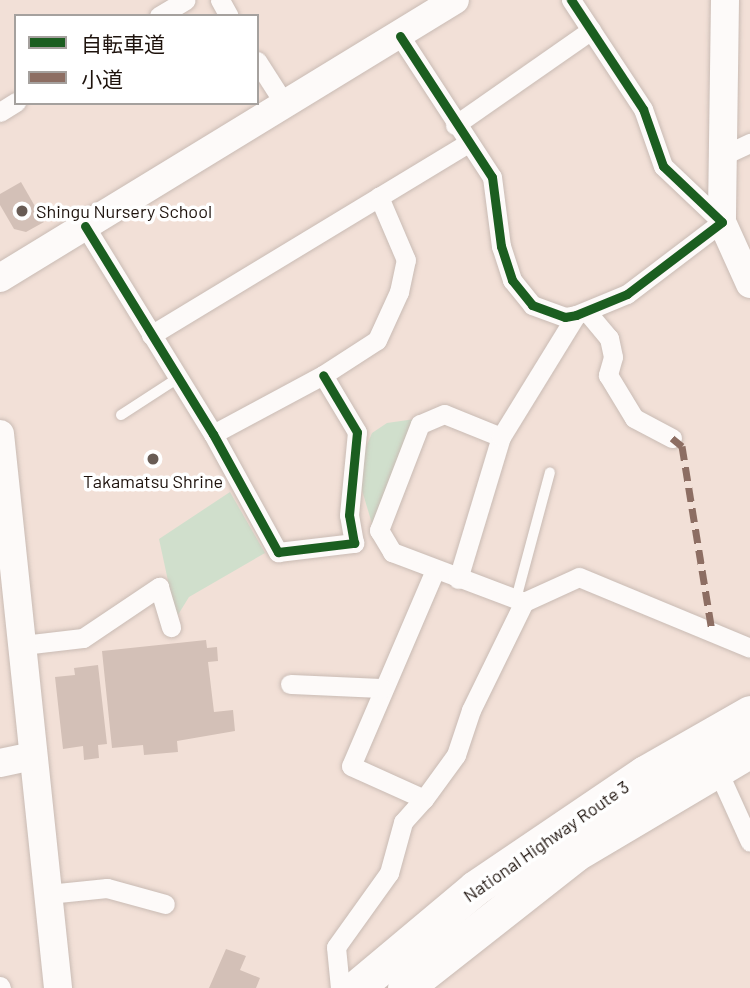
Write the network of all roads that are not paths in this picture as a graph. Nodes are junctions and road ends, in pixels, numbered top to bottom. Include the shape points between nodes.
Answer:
1 (186, 0) edge
2 (456, 0) edge
3 (571, 0) edge
4 (725, 0) edge
5 (162, 14) edge
6 (591, 30) junction
7 (400, 36) junction
8 (259, 64) edge
9 (284, 103) junction
10 (455, 125) junction
11 (750, 143) edge
12 (466, 144) junction
13 (722, 156) junction
14 (379, 197) junction
15 (722, 222) junction
16 (85, 226) junction
17 (0, 278) edge
18 (750, 282) edge
19 (581, 313) junction
20 (151, 335) junction
21 (323, 375) junction
22 (178, 378) junction
23 (121, 415) dead end
24 (0, 434) edge
25 (213, 434) junction
26 (501, 437) junction
27 (672, 438) dead end
28 (550, 472) dead end
29 (435, 570) junction
30 (457, 579) junction
31 (520, 601) junction
32 (171, 627) dead end
33 (23, 645) junction
34 (750, 648) edge
35 (290, 684) dead end
36 (382, 688) junction
37 (750, 713) edge
38 (750, 750) edge
39 (32, 756) junction
40 (0, 763) edge
41 (716, 767) junction
42 (424, 799) junction
43 (750, 842) edge
44 (48, 894) junction
45 (165, 904) dead end
46 (58, 988) edge
47 (340, 988) edge
48 (356, 988) edge
49 (405, 988) edge

1 - 5 street
2 - 7 street
3 - 6 street
4 - 13 street
6 - 10 street
6 - 15 street via 643,109 663,166
7 - 9 street
7 - 10 street
8 - 9 street
9 - 16 street
10 - 12 street
11 - 13 street
12 - 14 street
12 - 19 street via 492,177 501,246 512,280 532,305 565,317
13 - 15 street
14 - 20 street
14 - 21 street via 406,260 399,292 377,340
15 - 18 street
15 - 19 street via 627,294
16 - 17 street
16 - 20 street
19 - 26 street
19 - 27 street via 609,338 613,357 608,376 634,418
20 - 22 street
21 - 25 street
21 - 25 street via 357,432 349,515 354,543 278,552
22 - 23 lane
22 - 25 street
24 - 33 street
26 - 29 street via 444,414 420,424 379,530 393,552
26 - 30 street
28 - 31 lane
29 - 30 street
29 - 36 street
30 - 31 street
31 - 34 street via 579,577
31 - 42 street via 471,709 456,755
32 - 33 street via 159,587 83,638
33 - 39 street
35 - 36 street
36 - 42 street via 351,766
37 - 48 highway, National Highway Route 3 via 645,773 475,888
38 - 41 highway, National Highway Route 3
39 - 40 street
39 - 44 street
41 - 43 street
41 - 49 highway, National Highway Route 3 via 575,854
42 - 47 street via 403,822 388,873 336,947
44 - 45 street via 107,888
44 - 46 street

